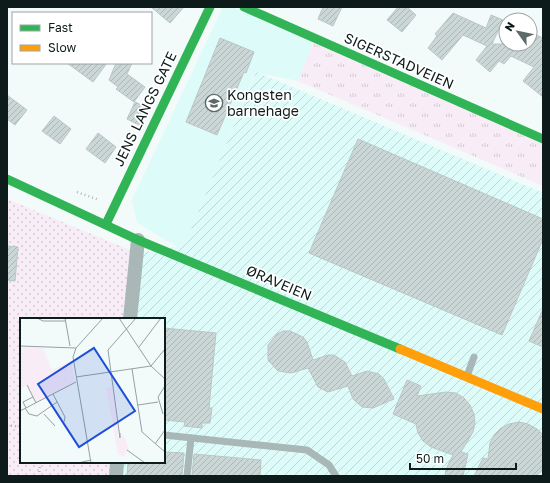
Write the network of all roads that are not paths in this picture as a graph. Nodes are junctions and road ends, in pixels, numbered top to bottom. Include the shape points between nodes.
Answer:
1 (210, 7) edge
2 (244, 7) edge
3 (543, 139) edge
4 (7, 180) edge
5 (106, 224) junction
6 (138, 240) junction
7 (130, 318) edge
8 (474, 356) dead end
9 (466, 377) junction
10 (543, 409) edge
11 (165, 435) edge
12 (191, 438) junction
13 (117, 463) edge
14 (116, 476) edge
15 (187, 476) edge
16 (336, 476) edge

1 - 5 street, JENS LANGS GATE
2 - 3 street, SIGERSTADVEIEN
4 - 5 street, ØRAVEIEN
5 - 6 street, ØRAVEIEN
6 - 7 street
6 - 9 street, ØRAVEIEN
8 - 9 lane
9 - 10 street, ØRAVEIEN
11 - 12 lane
12 - 15 lane
12 - 16 lane via 307,450 329,465
13 - 14 street

